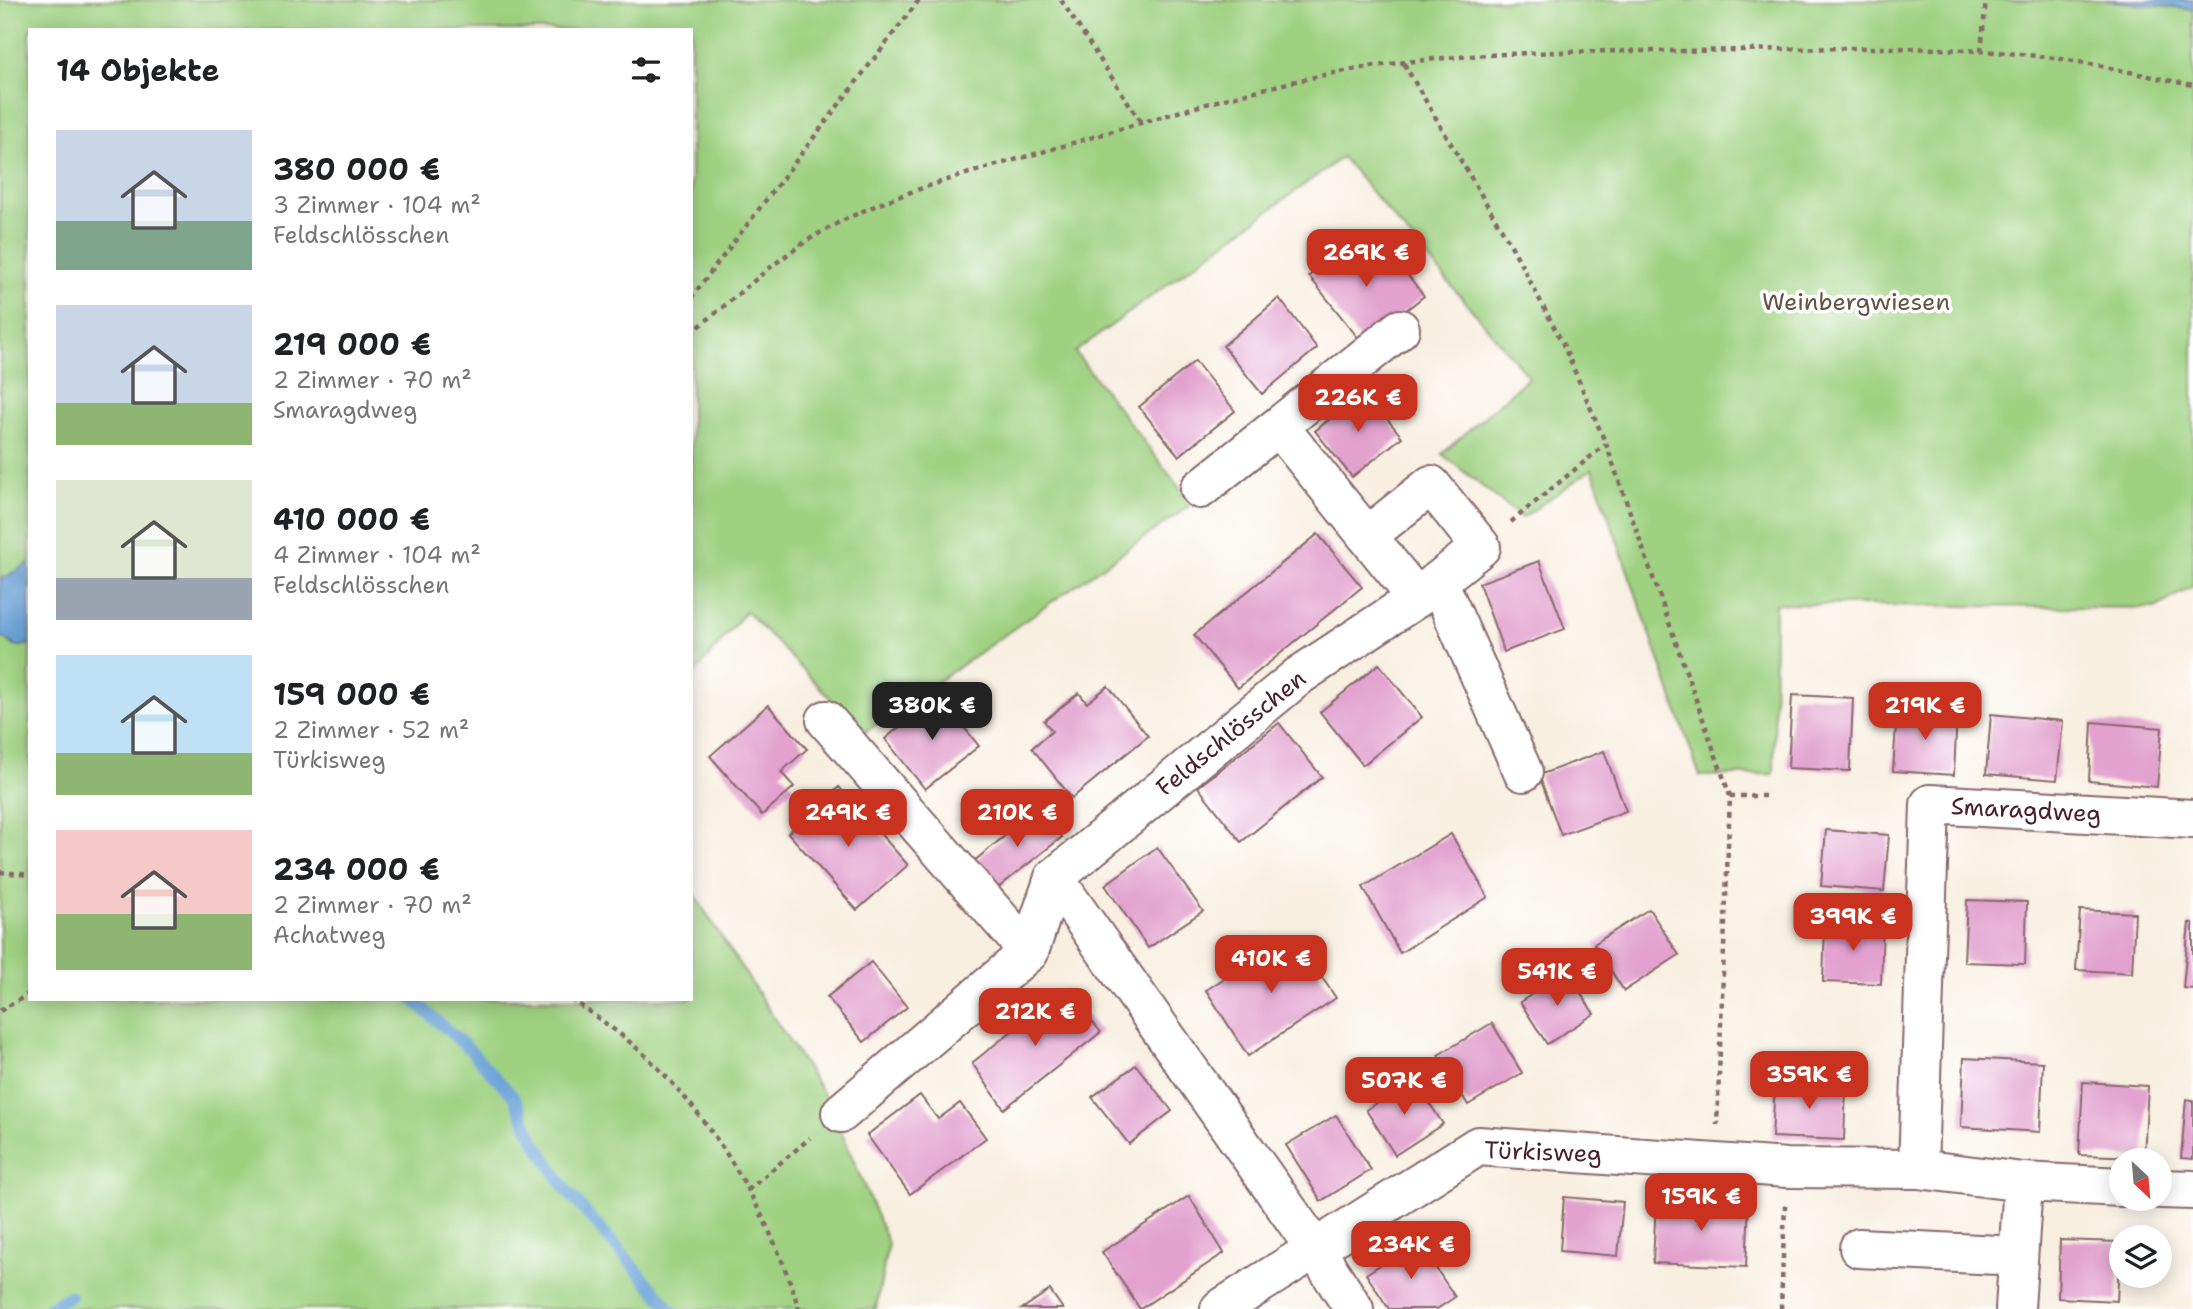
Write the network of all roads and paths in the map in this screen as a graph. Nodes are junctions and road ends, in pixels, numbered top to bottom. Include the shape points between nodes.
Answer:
1 (919, 0) edge
2 (1061, 0) edge
3 (1986, 0) edge
4 (1981, 51) junction
5 (1404, 64) junction
6 (2193, 85) edge
7 (1141, 123) junction
8 (693, 295) edge
9 (1400, 330) dead end
10 (693, 331) edge
11 (1279, 428) junction
12 (1606, 444) junction
13 (1200, 489) dead end
14 (1367, 536) junction
15 (1481, 547) junction
16 (1427, 589) junction
17 (826, 720) dead end
18 (1523, 772) dead end
19 (1730, 796) junction
20 (1768, 796) dead end
21 (2193, 820) edge
22 (0, 872) edge
23 (28, 874) edge
24 (1054, 878) junction
25 (1029, 952) junction
26 (28, 994) edge
27 (574, 1001) edge
28 (0, 1010) edge
29 (841, 1113) joint
30 (1715, 1161) junction
31 (1787, 1168) junction
32 (1918, 1169) junction
33 (2023, 1182) junction
34 (2109, 1186) edge
35 (2172, 1189) edge
36 (748, 1190) junction
37 (2193, 1190) edge
38 (1314, 1247) junction
39 (1859, 1248) dead end
40 (2018, 1256) junction
41 (799, 1309) edge
42 (1220, 1309) edge
43 (1354, 1309) edge
44 (1781, 1309) edge
45 (2015, 1309) edge

1 - 8 path
2 - 7 path
3 - 4 path
4 - 5 path via 1568,51
4 - 6 path via 2050,58
5 - 7 path via 1325,75
5 - 12 path via 1538,294
7 - 10 path via 927,186 833,225
9 - 11 street
11 - 13 street
11 - 14 street
12 - 15 path
12 - 19 path
14 - 15 street via 1431,485
14 - 16 street
15 - 16 street, Feldschlösschen
16 - 18 street
16 - 24 street, Feldschlösschen via 1300,675
17 - 25 street
19 - 20 path
19 - 30 path
21 - 32 street, Smaragdweg via 1930,804
22 - 23 path
24 - 25 street
24 - 38 street
25 - 29 street
26 - 28 path
27 - 36 path via 618,1033 682,1094 718,1139
29 - 36 path
30 - 31 street, Türkisweg
30 - 38 street, Türkisweg via 1478,1146
31 - 32 street, Türkisweg
31 - 44 path
32 - 33 street, Türkisweg
33 - 34 street, Türkisweg
33 - 40 street
35 - 37 street
36 - 41 path
38 - 42 street, Türkisweg
38 - 43 street
39 - 40 street
40 - 45 street

